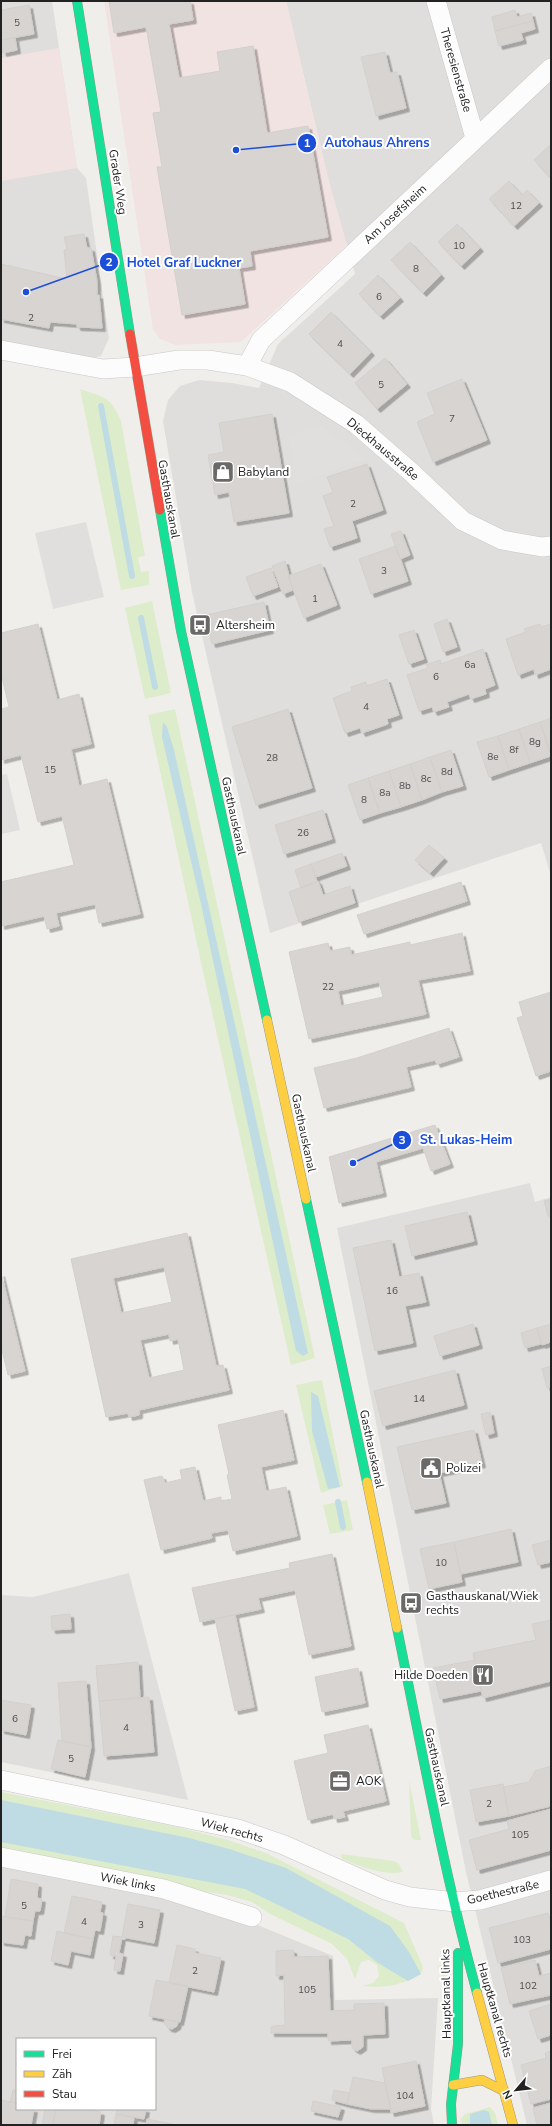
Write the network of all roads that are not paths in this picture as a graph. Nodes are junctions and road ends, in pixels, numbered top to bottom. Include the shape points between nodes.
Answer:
1 (77, 1) edge
2 (436, 1) edge
3 (551, 68) edge
4 (475, 138) junction
5 (1, 350) edge
6 (247, 366) junction
7 (135, 367) junction
8 (551, 546) edge
9 (1, 1780) edge
10 (1, 1857) edge
11 (551, 1880) edge
12 (455, 1902) junction
13 (252, 1917) dead end
14 (453, 2085) junction
15 (506, 2092) junction
16 (452, 2125) edge
17 (513, 2125) edge

1 - 7 street, Grader Weg
2 - 4 street, Theresienstraße
3 - 4 street, Am Josefsheim
4 - 6 street, Am Josefsheim via 261,340
5 - 7 street, Dieckhausstraße via 103,369
6 - 7 street, Dieckhausstraße via 208,360 179,360
6 - 8 street, Dieckhausstraße via 290,382 356,424 464,521 502,540 542,547
7 - 12 street, Gasthauskanal via 181,631 347,1385 420,1746
9 - 12 street, Wiek rechts via 238,1829 284,1845 385,1890 410,1897
10 - 13 street, Wiek links via 164,1889
11 - 12 street, Goethestraße via 480,1900
12 - 14 street, Hauptkanal links via 459,1988 458,2044
12 - 15 street, Hauptkanal rechts via 464,1946
14 - 15 street via 482,2080
14 - 16 street, Hauptkanal links
15 - 17 street, Hauptkanal rechts

